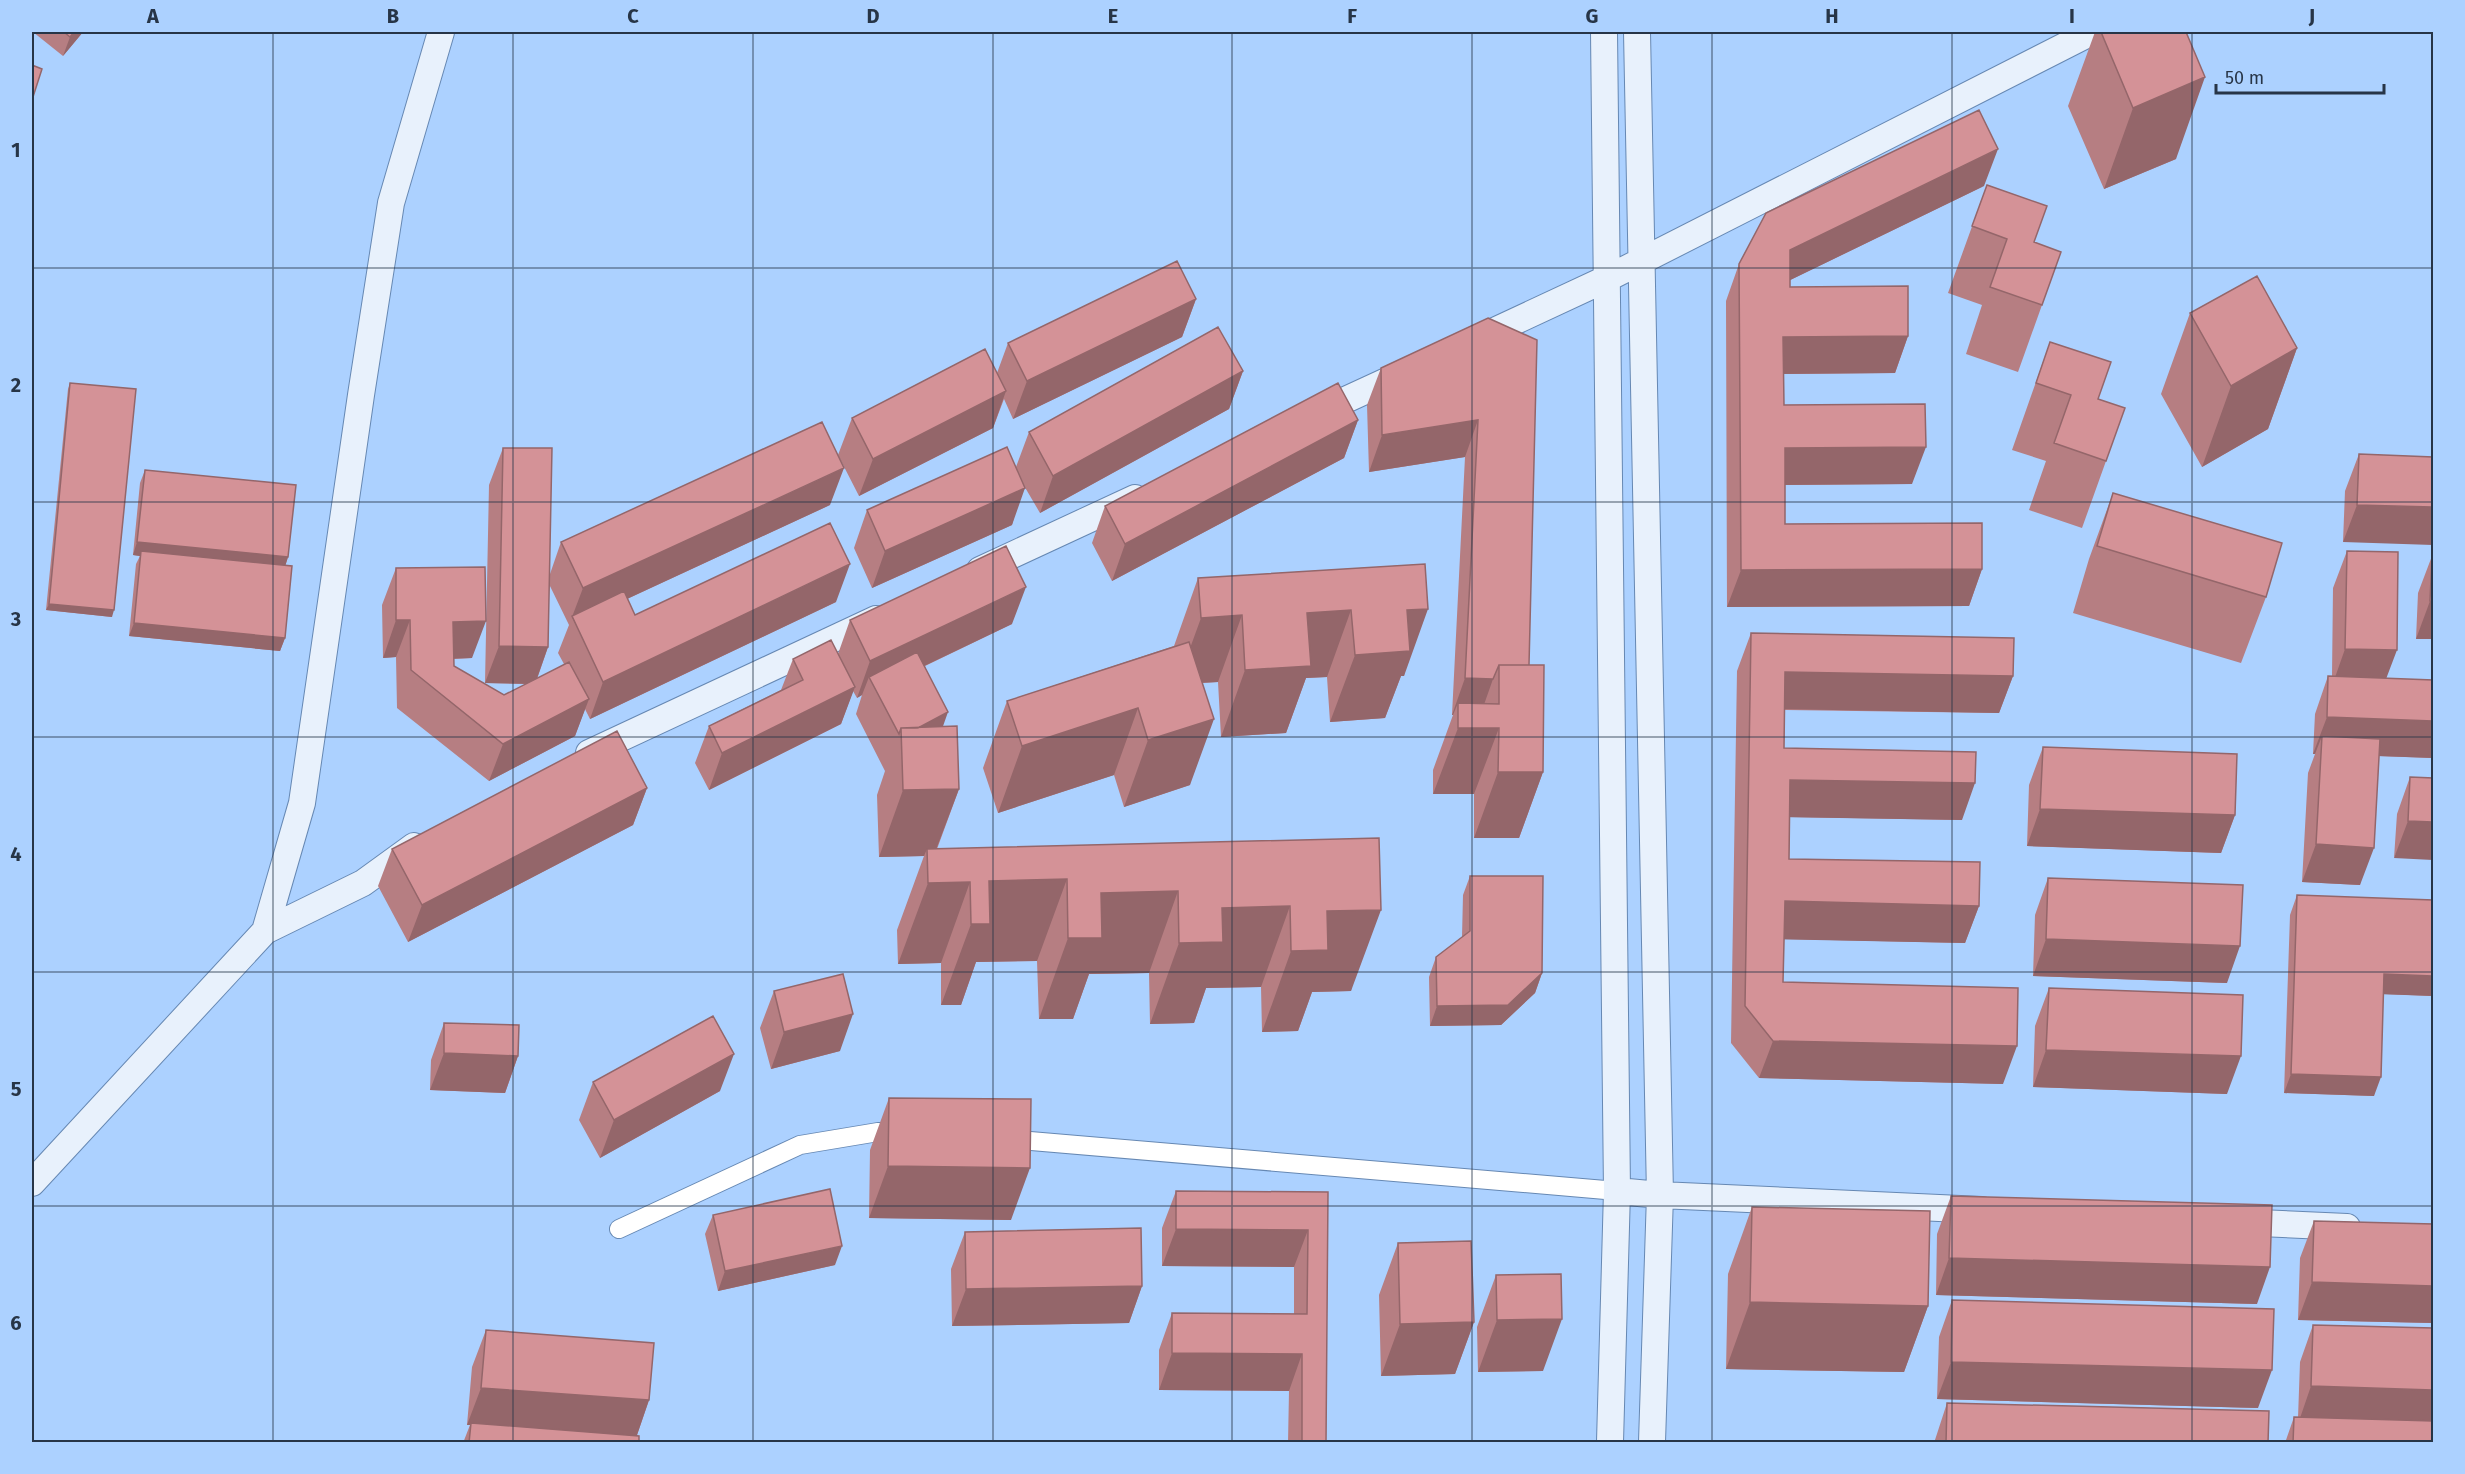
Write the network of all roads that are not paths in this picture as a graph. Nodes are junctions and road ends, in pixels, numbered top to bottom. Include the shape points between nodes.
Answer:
1 (441, 32) edge
2 (1605, 32) edge
3 (1637, 32) edge
4 (2092, 32) edge
5 (1641, 259) junction
6 (1608, 278) junction
7 (1457, 348) edge
8 (1425, 363) edge
9 (1295, 423) edge
10 (1155, 489) edge
11 (961, 579) edge
12 (897, 609) edge
13 (562, 765) edge
14 (438, 830) edge
15 (265, 931) junction
16 (922, 1134) edge
17 (988, 1137) edge
18 (32, 1183) edge
19 (1617, 1191) junction
20 (1660, 1195) junction
21 (2005, 1211) edge
22 (2219, 1221) edge
23 (620, 1229) dead end
24 (2374, 1229) edge
25 (1610, 1443) edge
26 (1652, 1443) edge

1 - 15 main road via 391,203 302,803
2 - 6 main road
3 - 5 main road
4 - 5 main road
5 - 6 main road
5 - 20 main road
6 - 7 main road
6 - 19 main road
8 - 9 main road
10 - 11 main road
12 - 13 main road
14 - 15 main road via 363,883
15 - 18 main road
16 - 23 street via 878,1132 800,1145
17 - 19 street
19 - 20 main road
19 - 25 main road
20 - 21 main road
20 - 26 main road
22 - 24 main road

